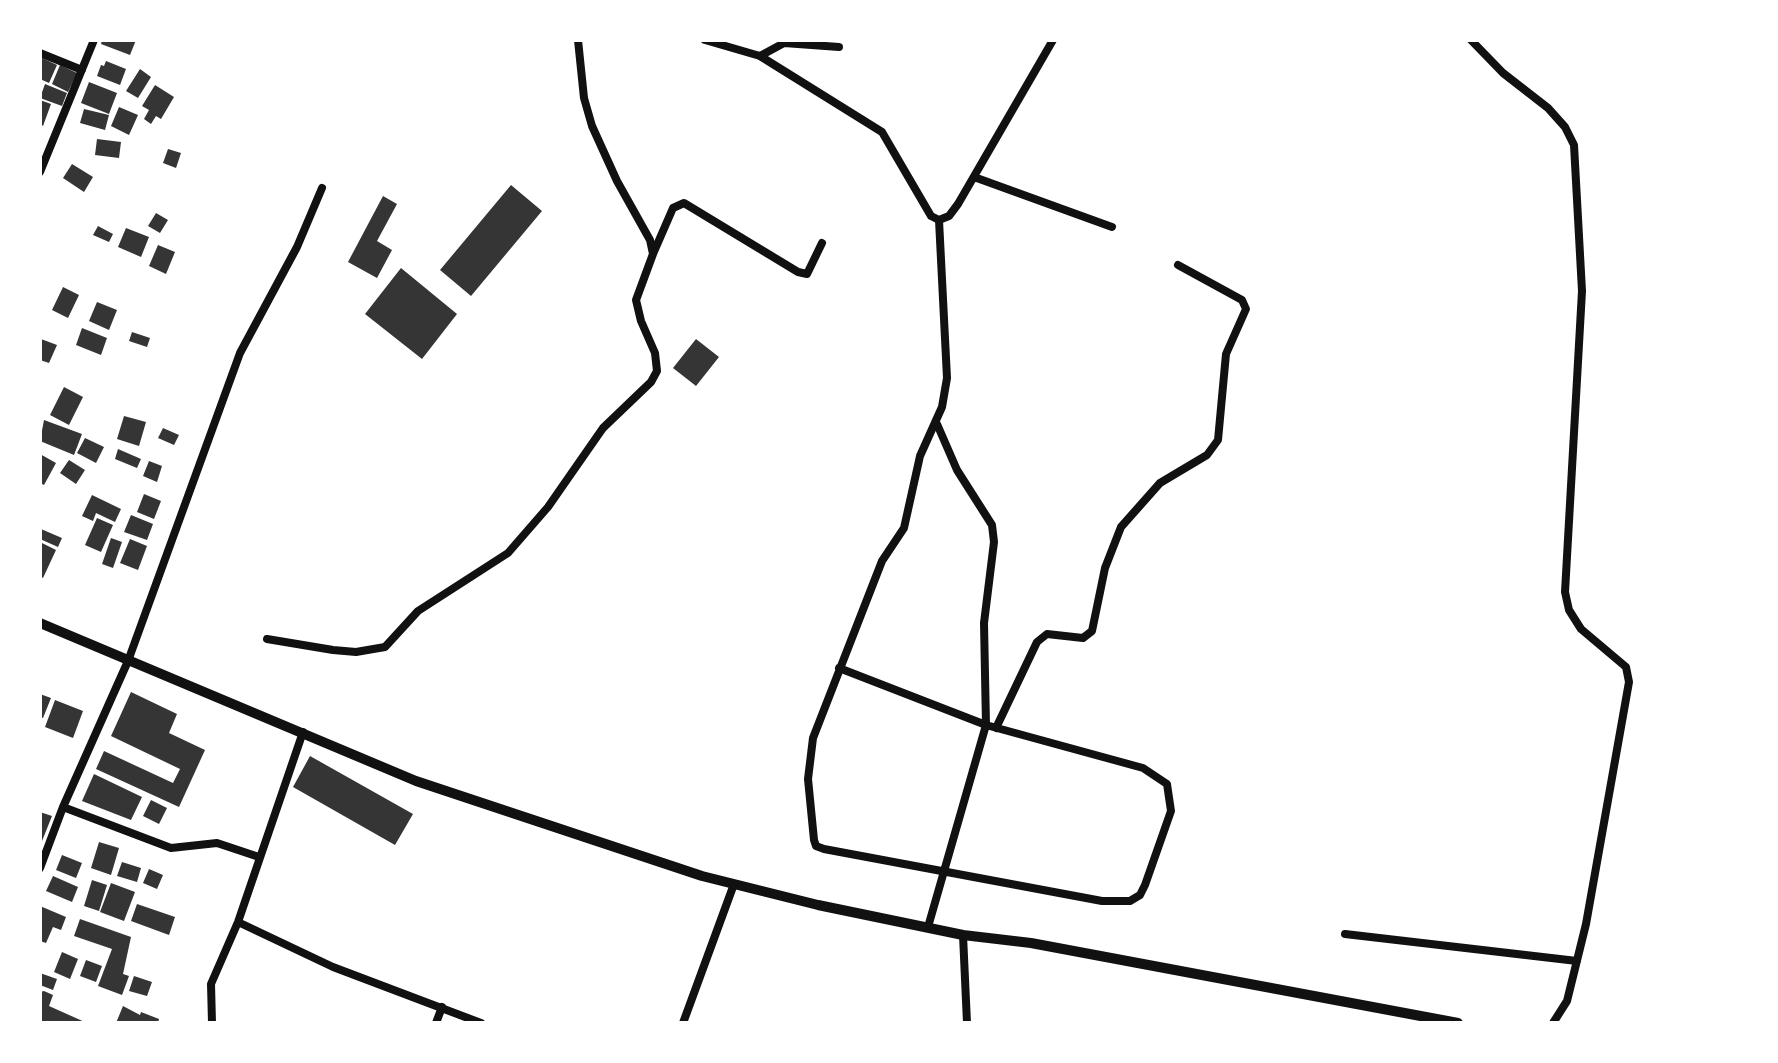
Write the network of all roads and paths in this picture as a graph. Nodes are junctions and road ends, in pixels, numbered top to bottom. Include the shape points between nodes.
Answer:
1 (94, 40) edge
2 (578, 40) edge
3 (705, 40) edge
4 (1053, 40) edge
5 (1470, 40) edge
6 (839, 47) dead end
7 (40, 53) edge
8 (760, 56) junction
9 (82, 70) junction
10 (40, 172) edge
11 (974, 177) junction
12 (322, 188) dead end
13 (939, 220) junction
14 (1112, 227) dead end
15 (822, 243) dead end
16 (653, 254) junction
17 (1178, 264) dead end
18 (937, 424) junction
19 (40, 624) edge
20 (267, 639) dead end
21 (128, 661) junction
22 (838, 668) junction
23 (986, 724) junction
24 (996, 728) junction
25 (303, 732) junction
26 (64, 807) junction
27 (258, 857) junction
28 (40, 868) edge
29 (944, 869) junction
30 (734, 884) junction
31 (238, 922) junction
32 (928, 927) junction
33 (1345, 934) dead end
34 (963, 935) junction
35 (1577, 961) junction
36 (442, 1007) junction
37 (212, 1023) edge
38 (436, 1023) edge
39 (482, 1023) edge
40 (682, 1023) edge
41 (967, 1023) edge
42 (1458, 1023) edge
43 (1553, 1023) edge

1 - 9 street
2 - 16 street via 592,126
3 - 8 street
4 - 11 street
5 - 35 street via 1548,108 1574,144 1582,290 1564,592 1580,629 1626,667 1629,682
6 - 8 street via 784,43
7 - 9 street
8 - 13 street via 882,132
9 - 10 street
11 - 13 street via 953,212
11 - 14 street
12 - 21 street via 240,352
13 - 18 street via 947,378
15 - 16 street via 807,274 798,272 684,202 672,208
16 - 20 street via 636,310 657,372 603,428 508,553 418,612 385,647 356,652
17 - 24 street via 1246,308 1226,354 1218,440 1207,455 1160,484 1121,527 1092,631 1083,638 1047,634 1036,642
18 - 22 street via 920,456 904,528 882,561
18 - 23 street via 992,525 984,623
19 - 21 main road
21 - 25 main road
21 - 26 street
22 - 23 street
22 - 29 street via 808,761 816,846
23 - 24 street
23 - 29 street
24 - 29 street via 1143,768 1167,784 1171,811 1145,885 1130,901 1116,902
25 - 27 street
25 - 30 main road via 416,781
26 - 27 street via 171,848 216,843
26 - 28 street
27 - 31 street
29 - 32 street
30 - 32 main road
30 - 40 street
31 - 36 street
31 - 37 street via 209,993
32 - 34 main road
33 - 35 street
34 - 41 street
34 - 42 main road
35 - 43 street
36 - 38 street
36 - 39 street

